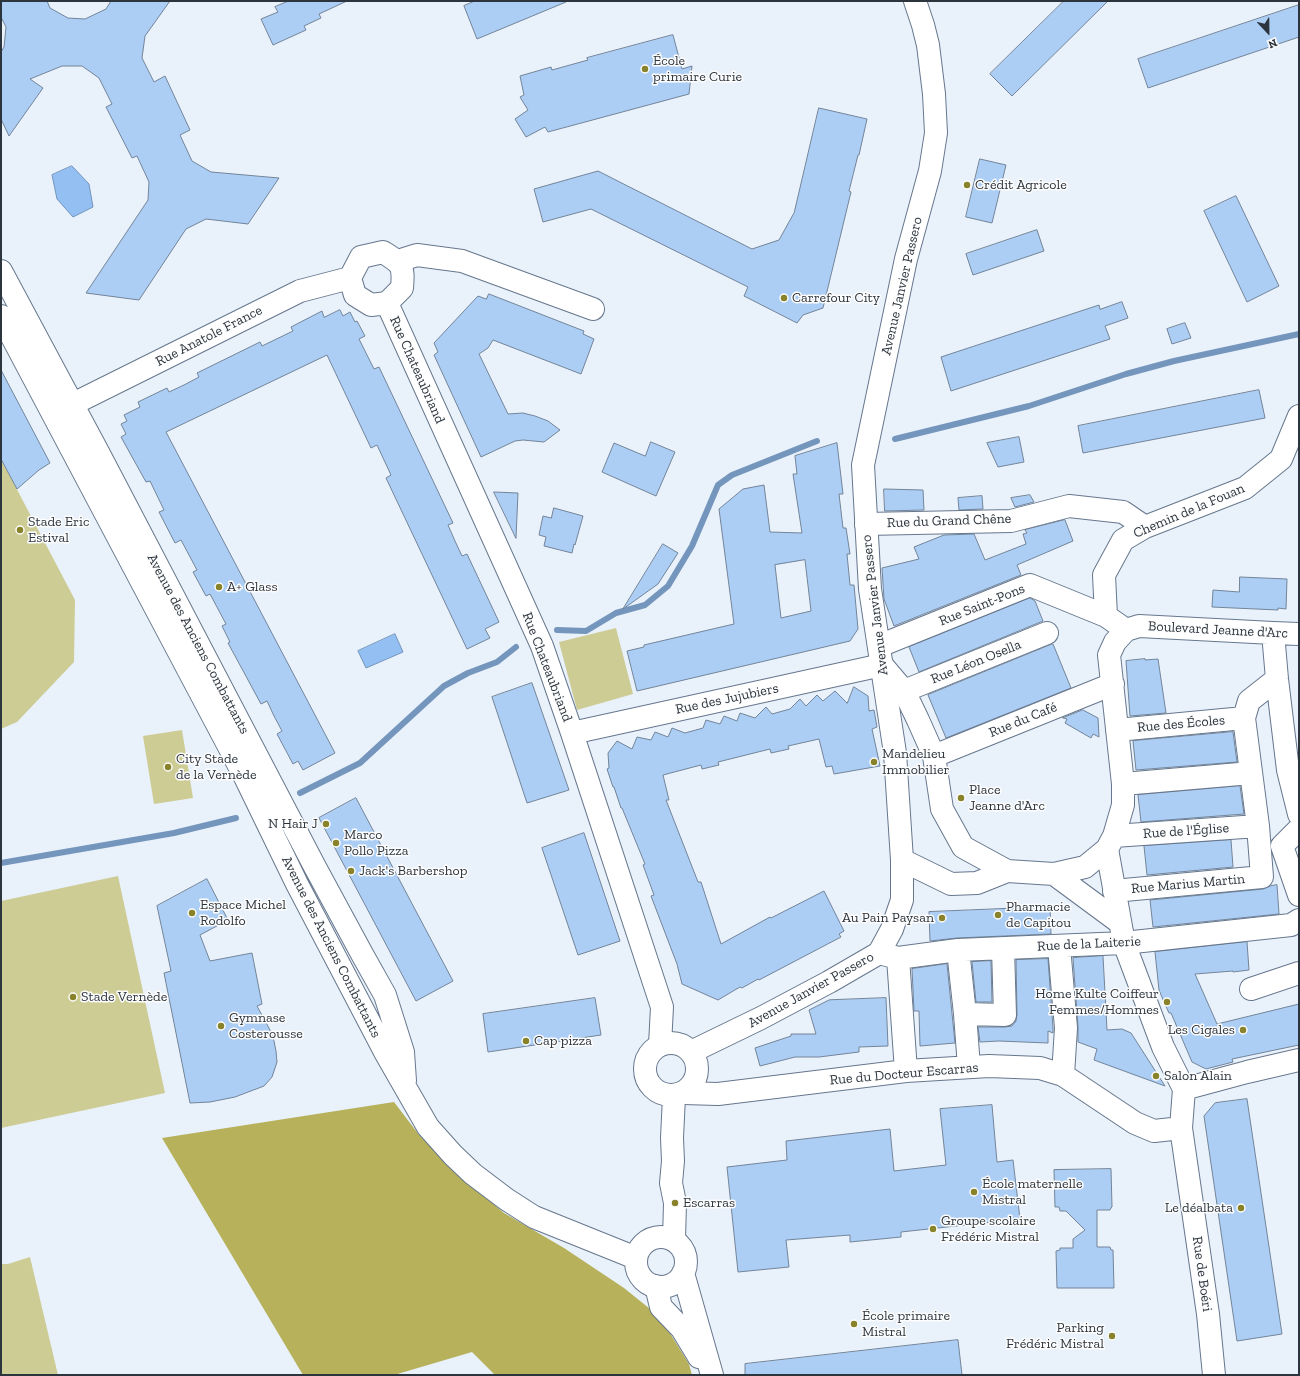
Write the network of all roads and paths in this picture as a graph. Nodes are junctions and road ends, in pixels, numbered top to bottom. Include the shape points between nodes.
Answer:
1 (915, 1) edge
2 (398, 261) junction
3 (1, 271) edge
4 (350, 278) junction
5 (387, 303) junction
6 (593, 309) dead end
7 (1, 316) edge
8 (73, 404) junction
9 (1299, 416) edge
10 (866, 524) junction
11 (1145, 527) junction
12 (1106, 616) junction
13 (1126, 630) junction
14 (1047, 633) dead end
15 (1273, 634) junction
16 (1299, 634) edge
17 (881, 655) junction
18 (1277, 679) junction
19 (1112, 684) junction
20 (904, 692) junction
21 (1244, 718) junction
22 (1117, 730) junction
23 (572, 733) junction
24 (934, 756) junction
25 (1252, 773) junction
26 (1123, 784) junction
27 (1299, 814) edge
28 (1258, 826) junction
29 (1299, 829) edge
30 (1110, 843) junction
31 (902, 860) junction
32 (1007, 871) junction
33 (1054, 874) junction
34 (1114, 891) junction
35 (1299, 895) edge
36 (1299, 920) edge
37 (1119, 922) junction
38 (1124, 944) junction
39 (1059, 946) junction
40 (1003, 949) junction
41 (958, 950) junction
42 (888, 955) junction
43 (1299, 973) edge
44 (1251, 989) dead end
45 (965, 1014) junction
46 (660, 1045) junction
47 (691, 1052) junction
48 (1299, 1060) edge
49 (969, 1067) junction
50 (906, 1071) junction
51 (1063, 1075) junction
52 (406, 1088) junction
53 (1184, 1088) junction
54 (679, 1094) junction
55 (1181, 1128) junction
56 (674, 1240) junction
57 (636, 1258) junction
58 (683, 1273) junction
59 (656, 1286) junction
60 (708, 1375) edge
61 (712, 1375) edge
62 (1214, 1375) edge

1 - 10 street, Avenue Janvier Passero via 928,45 936,133 930,171 906,259 863,465
2 - 4 street via 382,252 361,257
2 - 5 street via 403,272 402,288
2 - 6 street via 417,255 462,261
3 - 8 street, Avenue des Anciens Combattants
4 - 5 street via 355,295 371,305
4 - 8 street, Rue Anatole France via 300,291
5 - 23 street, Rue Chateaubriand via 542,646
7 - 52 street, Avenue des Anciens Combattants via 245,776 301,890
8 - 52 street, Avenue des Anciens Combattants via 315,867 385,995 403,1052
9 - 11 street, Chemin de la Fouan via 1281,459 1245,488
10 - 11 street, Rue du Grand Chêne via 1011,521 1069,506 1123,512
10 - 17 street, Avenue Janvier Passero via 870,588
11 - 12 street, Chemin de la Fouan via 1123,540 1104,575
12 - 13 street
12 - 17 street, Rue Saint-Pons via 1030,585
13 - 15 street, Boulevard Jeanne d'Arc via 1138,626
13 - 19 street via 1115,642 1109,655
14 - 20 street, Rue Léon Osella
15 - 16 street, Boulevard Jeanne d'Arc
15 - 18 street
17 - 20 street
17 - 23 street, Rue des Jujubiers
17 - 31 street, Avenue Janvier Passero via 895,753
18 - 21 street via 1249,700
18 - 27 street via 1288,770
19 - 22 street
19 - 24 street, Rue du Café
20 - 24 street
21 - 22 street, Rue des Écoles
21 - 25 street
22 - 26 street
23 - 46 street, Rue Chateaubriand via 662,1007
24 - 32 street via 942,809 963,847
25 - 26 street
25 - 28 street
26 - 30 street via 1123,805
28 - 30 street, Rue de l'Église
28 - 34 street, Rue Marius Martin via 1262,877
29 - 35 street via 1282,846
30 - 33 street via 1085,867
30 - 34 street
31 - 32 street via 951,884 977,883
31 - 42 street, Avenue Janvier Passero via 902,900 892,929
32 - 33 street
33 - 37 street
34 - 37 street
36 - 38 street, Rue de la Laiterie via 1291,925
37 - 38 street
38 - 39 street, Rue de la Laiterie
38 - 53 street via 1163,1047
39 - 40 street, Rue de la Laiterie
39 - 51 street via 1066,1028
40 - 41 street, Rue de la Laiterie
40 - 45 street via 1005,1015
41 - 42 street, Rue de la Laiterie
41 - 45 street
42 - 47 street, Avenue Janvier Passero via 854,968
42 - 50 street via 904,1037
43 - 44 street
45 - 49 street
46 - 47 street via 675,1043
46 - 54 street via 648,1055 645,1062 646,1079 657,1092 665,1095
47 - 54 street via 696,1061 697,1074 690,1088
48 - 53 street
49 - 50 street, Rue du Docteur Escarras
49 - 51 street, Rue du Docteur Escarras via 1040,1068
50 - 54 street, Rue du Docteur Escarras via 718,1094
51 - 55 street, Rue du Docteur Escarras via 1135,1124 1154,1131
52 - 57 street, Avenue des Anciens Combattants via 428,1127 453,1155 506,1199 534,1217
53 - 55 street, Rue de Boéri
54 - 56 street via 672,1138 673,1161 670,1182 675,1203
55 - 62 street, Rue de Boéri via 1208,1314
56 - 57 street via 664,1237 651,1239 640,1248
56 - 58 street via 681,1247 685,1257
57 - 59 street via 639,1275 649,1284
58 - 59 street via 671,1284
58 - 61 street
59 - 60 street via 661,1307 682,1329

